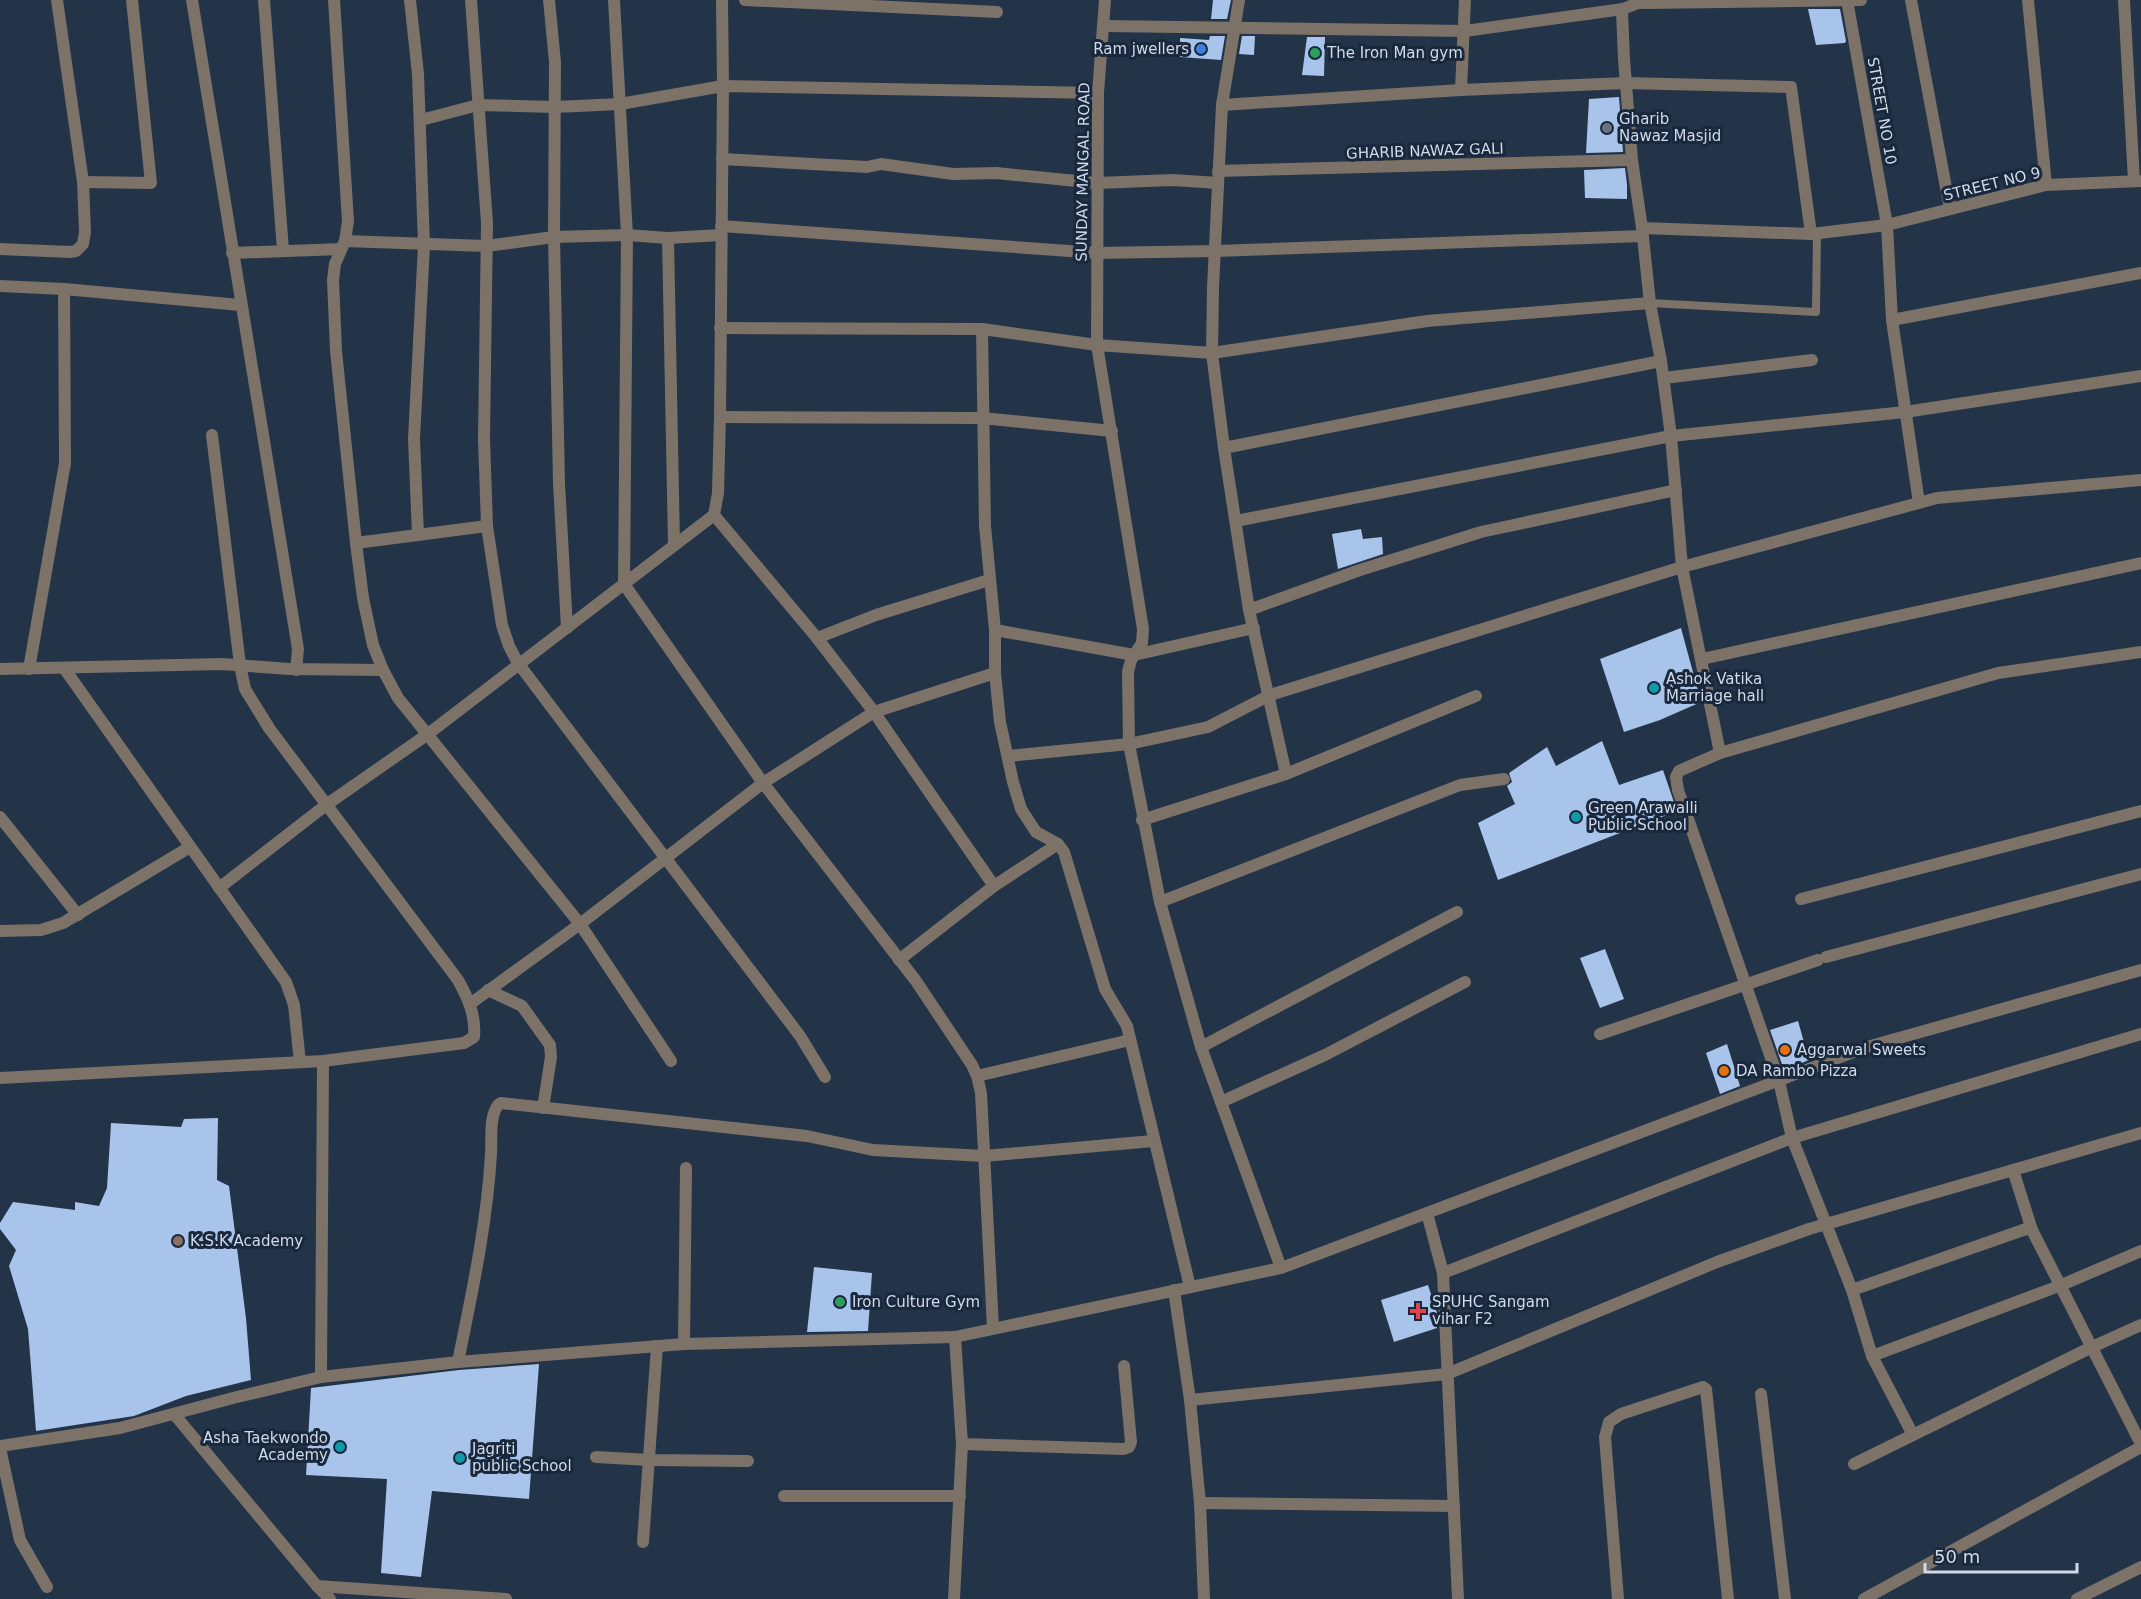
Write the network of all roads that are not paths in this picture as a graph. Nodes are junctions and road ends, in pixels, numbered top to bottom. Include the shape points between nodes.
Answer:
1 (57, 0) edge
2 (132, 0) edge
3 (192, 0) edge
4 (264, 0) edge
5 (334, 0) edge
6 (410, 0) edge
7 (471, 0) edge
8 (549, 0) edge
9 (614, 0) edge
10 (722, 0) edge
11 (745, 0) edge
12 (1105, 0) edge
13 (1239, 0) edge
14 (1465, 0) edge
15 (1862, 0) edge
16 (1911, 0) edge
17 (2028, 0) edge
18 (2124, 0) edge
19 (1757, 1) edge
20 (1847, 1) edge
21 (1623, 9) junction
22 (997, 12) dead end
23 (1103, 26) junction
24 (1234, 27) junction
25 (1465, 31) junction
26 (1626, 83) junction
27 (723, 86) junction
28 (1461, 90) junction
29 (1098, 93) junction
30 (620, 104) junction
31 (478, 105) junction
32 (1222, 105) junction
33 (555, 107) junction
34 (421, 120) junction
35 (722, 159) junction
36 (1632, 160) junction
37 (1218, 177) junction
38 (2138, 181) edge
39 (83, 182) junction
40 (1097, 183) junction
41 (2046, 185) junction
42 (1950, 209) junction
43 (1887, 225) junction
44 (721, 231) junction
45 (1643, 232) junction
46 (1814, 234) junction
47 (627, 235) junction
48 (554, 237) junction
49 (668, 238) junction
50 (424, 244) junction
51 (343, 245) junction
52 (486, 246) junction
53 (0, 249) edge
54 (283, 250) junction
55 (1216, 251) junction
56 (232, 253) junction
57 (1097, 253) junction
58 (2141, 273) edge
59 (0, 286) edge
60 (64, 289) junction
61 (1650, 303) junction
62 (240, 305) junction
63 (1892, 320) junction
64 (720, 328) junction
65 (982, 329) junction
66 (1097, 345) junction
67 (1212, 353) junction
68 (1812, 360) dead end
69 (1661, 361) junction
70 (2141, 376) edge
71 (1664, 378) junction
72 (1905, 412) junction
73 (720, 417) junction
74 (982, 418) junction
75 (1112, 431) junction
76 (212, 435) dead end
77 (1671, 436) junction
78 (1224, 448) junction
79 (2141, 480) edge
80 (1676, 490) junction
81 (1919, 503) junction
82 (714, 515) junction
83 (1236, 521) junction
84 (487, 526) junction
85 (418, 535) junction
86 (356, 543) junction
87 (674, 545) junction
88 (2141, 563) edge
89 (1682, 567) junction
90 (989, 580) junction
91 (624, 584) junction
92 (1249, 610) junction
93 (567, 628) junction
94 (1254, 628) junction
95 (995, 630) junction
96 (817, 638) junction
97 (2141, 652) edge
98 (1134, 655) junction
99 (1702, 659) junction
100 (518, 663) junction
101 (240, 665) junction
102 (64, 668) junction
103 (0, 669) edge
104 (29, 669) junction
105 (296, 670) junction
106 (383, 670) junction
107 (995, 673) junction
108 (1270, 695) junction
109 (1476, 696) dead end
110 (874, 712) junction
111 (428, 734) junction
112 (1129, 744) junction
113 (1720, 753) junction
114 (1008, 756) junction
115 (1286, 774) junction
116 (1503, 779) dead end
117 (763, 783) junction
118 (327, 805) junction
119 (2141, 811) edge
120 (0, 818) edge
121 (1142, 820) junction
122 (1058, 844) junction
123 (190, 847) junction
124 (666, 857) junction
125 (2141, 874) edge
126 (994, 886) junction
127 (219, 888) junction
128 (1801, 899) dead end
129 (1160, 902) junction
130 (1457, 912) dead end
131 (78, 915) junction
132 (580, 924) junction
133 (0, 931) edge
134 (899, 960) junction
135 (2141, 970) edge
136 (1465, 982) dead end
137 (1745, 985) junction
138 (488, 990) junction
139 (470, 1004) junction
140 (1600, 1034) dead end
141 (2141, 1034) edge
142 (1130, 1040) junction
143 (1201, 1047) junction
144 (323, 1061) junction
145 (671, 1061) dead end
146 (300, 1062) junction
147 (977, 1076) junction
148 (825, 1077) dead end
149 (0, 1078) edge
150 (1779, 1081) junction
151 (1221, 1102) junction
152 (543, 1108) junction
153 (2141, 1133) edge
154 (1792, 1138) junction
155 (1153, 1141) junction
156 (984, 1156) junction
157 (686, 1168) dead end
158 (2013, 1170) junction
159 (1427, 1212) junction
160 (1825, 1223) junction
161 (2032, 1230) junction
162 (2141, 1251) edge
163 (1281, 1268) junction
164 (1443, 1273) junction
165 (2059, 1286) junction
166 (1190, 1287) junction
167 (1174, 1290) junction
168 (1852, 1290) junction
169 (2141, 1325) edge
170 (993, 1328) junction
171 (955, 1337) junction
172 (684, 1344) junction
173 (657, 1346) junction
174 (2092, 1347) junction
175 (1872, 1356) junction
176 (458, 1362) junction
177 (1124, 1366) dead end
178 (1447, 1374) junction
179 (321, 1377) junction
180 (1761, 1394) dead end
181 (1190, 1400) junction
182 (174, 1414) junction
183 (1913, 1435) junction
184 (962, 1444) junction
185 (2141, 1445) edge
186 (0, 1447) edge
187 (596, 1457) dead end
188 (649, 1460) junction
189 (748, 1461) dead end
190 (1854, 1464) dead end
191 (784, 1496) dead end
192 (960, 1496) junction
193 (1200, 1503) junction
194 (1454, 1506) junction
195 (643, 1542) dead end
196 (2141, 1568) edge
197 (47, 1587) dead end
198 (322, 1594) edge
199 (506, 1599) edge
200 (954, 1599) edge
201 (1204, 1599) edge
202 (1458, 1599) edge
203 (1618, 1599) edge
204 (1728, 1599) edge
205 (1785, 1599) edge
206 (1864, 1599) edge
207 (2077, 1599) edge

1 - 39 street
2 - 39 street via 151,183
3 - 56 street
4 - 54 street
5 - 51 street via 348,209
6 - 34 street
7 - 31 street
8 - 33 street
9 - 30 street
10 - 27 street
11 - 22 street
12 - 23 street, SUNDAY MANGAL ROAD
13 - 24 street
14 - 25 street
15 - 20 street
16 - 42 street
17 - 41 street
18 - 38 street
19 - 20 street
19 - 21 street via 1638,3
20 - 43 street, STREET NO 10
21 - 25 street
21 - 26 street
23 - 24 street
23 - 29 street, SUNDAY MANGAL ROAD
24 - 25 street
24 - 32 street
25 - 28 street
26 - 28 street
26 - 36 street
26 - 46 street via 1791,87
27 - 29 street
27 - 30 street
27 - 35 street
28 - 32 street
29 - 40 street, SUNDAY MANGAL ROAD
30 - 33 street
30 - 47 street
31 - 33 street
31 - 34 street
31 - 52 street
32 - 37 street
33 - 48 street
34 - 50 street
35 - 40 street, GHARIB NAWAZ GALI via 867,167 881,164 953,174 996,173
35 - 44 street
36 - 37 street, GHARIB NAWAZ GALI
36 - 45 street
37 - 40 street, GHARIB NAWAZ GALI
37 - 55 street
38 - 41 street, STREET NO 9
39 - 53 street via 85,232 80,248 70,252
40 - 57 street, SUNDAY MANGAL ROAD
41 - 42 street, STREET NO 9
42 - 43 street, STREET NO 9
43 - 46 street, STREET NO 9
43 - 63 street, STREET NO 10
44 - 49 street, STREET NO 9
44 - 57 street, STREET NO 9
44 - 64 street
45 - 46 street, STREET NO 9
45 - 55 street, STREET NO 9
45 - 61 street
46 - 61 lane via 1816,312
47 - 48 street, STREET NO 9
47 - 49 street, STREET NO 9
47 - 91 street
48 - 52 street, STREET NO 9
48 - 93 street via 559,483
49 - 87 street
50 - 51 street, STREET NO 9
50 - 52 street, STREET NO 9
50 - 85 street via 414,439
51 - 54 street, STREET NO 9
51 - 86 street via 333,280 336,351
52 - 84 street
54 - 56 street, STREET NO 9
55 - 57 street, STREET NO 9
55 - 67 street
56 - 62 street
57 - 66 street, SUNDAY MANGAL ROAD
58 - 63 street
59 - 60 street
60 - 62 street
60 - 104 street via 66,454
61 - 67 street via 1426,321
61 - 69 street
62 - 105 street via 298,649
63 - 72 street, STREET NO 10
64 - 65 street
64 - 73 street
65 - 66 street
65 - 74 street
66 - 67 street
66 - 75 street, SUNDAY MANGAL ROAD
67 - 78 street
68 - 71 street
69 - 71 street
69 - 78 street
70 - 72 street
71 - 77 street
72 - 77 street
72 - 81 street, STREET NO 10
73 - 74 street
73 - 82 street
74 - 75 street
74 - 90 street
75 - 98 street, SUNDAY MANGAL ROAD via 1143,629 1142,643
76 - 101 street
77 - 80 street
77 - 83 street
78 - 83 street
79 - 81 street via 1937,498
80 - 89 street
80 - 92 street via 1480,532
81 - 89 street
82 - 87 street
82 - 96 street
83 - 92 street
84 - 85 street
84 - 100 street via 502,625
85 - 86 street
86 - 106 street via 363,598
87 - 91 street
88 - 99 street
89 - 99 street
89 - 108 street
90 - 95 street
90 - 96 street
91 - 93 street
91 - 117 street
92 - 94 street
93 - 100 street
94 - 98 street
94 - 108 street
95 - 98 street
95 - 107 street
96 - 110 street
97 - 113 street via 1998,673
98 - 112 street, SUNDAY MANGAL ROAD via 1128,672
99 - 113 street
100 - 111 street
100 - 124 street
101 - 102 street
101 - 105 street
101 - 118 street via 250,698
102 - 104 street
102 - 123 street
103 - 104 street
105 - 106 street
106 - 111 street via 398,698
107 - 110 street
107 - 114 street
108 - 112 street via 1208,727
108 - 115 street
109 - 115 street
110 - 117 street
110 - 126 street
111 - 118 street
111 - 132 street
112 - 114 street
112 - 121 street, SUNDAY MANGAL ROAD
113 - 137 street via 1679,771 1675,780
114 - 122 street via 1017,800 1028,822 1036,832
115 - 121 street
116 - 129 street via 1460,785
117 - 124 street
117 - 134 street
118 - 127 street
118 - 139 street via 458,980
119 - 128 street
120 - 131 street
121 - 129 street, SUNDAY MANGAL ROAD
122 - 126 street
122 - 142 street via 1069,862 1105,989 1127,1026
123 - 127 street
123 - 131 street
124 - 132 street
124 - 148 street via 800,1036
125 - 137 street via 1822,958
126 - 134 street
127 - 146 street via 291,993
129 - 143 street, SUNDAY MANGAL ROAD
130 - 143 street
131 - 133 street via 51,928
132 - 138 street
132 - 145 street
134 - 147 street
135 - 150 street via 1867,1047
136 - 151 street via 1325,1055
137 - 140 street
137 - 150 street
138 - 139 street
138 - 152 street via 522,1006 550,1045
139 - 144 street via 475,1026 474,1037 468,1042
141 - 154 street
142 - 147 street
142 - 155 street
143 - 151 street, SUNDAY MANGAL ROAD
144 - 146 street
144 - 179 street
146 - 149 street
147 - 156 street
150 - 154 street
150 - 159 street
151 - 163 street, SUNDAY MANGAL ROAD
152 - 156 street via 807,1136 873,1150
152 - 176 street via 501,1103 493,1113 477,1266
153 - 158 street
154 - 160 street
154 - 164 street
155 - 156 street
155 - 166 street
156 - 170 street
157 - 172 street
158 - 160 street
158 - 161 street
159 - 163 street
159 - 164 street
160 - 168 street
160 - 178 street via 1716,1262
161 - 165 street
161 - 168 street via 2026,1228
162 - 165 street
163 - 166 street
164 - 178 street
165 - 174 street
165 - 175 street
166 - 167 street
167 - 170 street
167 - 181 street
168 - 175 street
169 - 174 street
170 - 171 street
171 - 172 street
171 - 184 street
172 - 173 street
173 - 176 street
173 - 188 street
174 - 183 street
174 - 185 street
175 - 183 street
176 - 179 street
177 - 184 street via 1129,1447
178 - 181 street
178 - 194 street
179 - 182 street
180 - 205 street
181 - 193 street
182 - 186 street via 120,1428
182 - 198 street
183 - 190 street
184 - 192 street
185 - 206 street
186 - 197 street via 20,1540
187 - 188 street
188 - 189 street
188 - 195 street
191 - 192 street
192 - 200 street
193 - 194 street
193 - 201 street
194 - 202 street
196 - 207 street
198 - 199 street
203 - 204 street via 1605,1437 1609,1422 1621,1414 1703,1387

